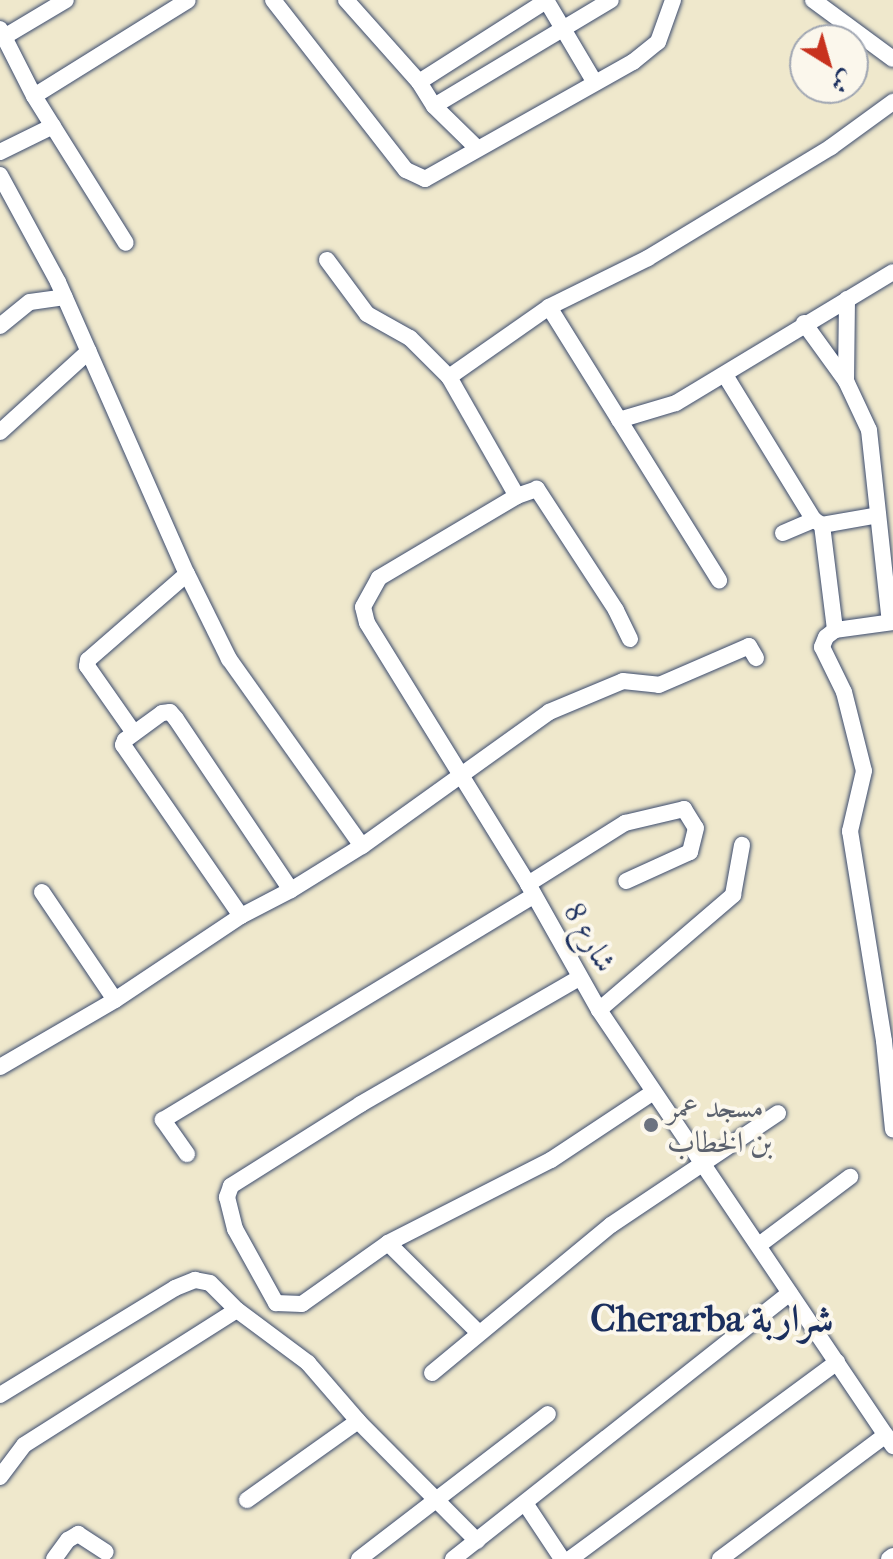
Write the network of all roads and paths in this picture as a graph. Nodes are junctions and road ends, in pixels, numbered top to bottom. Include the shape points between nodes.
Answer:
1 (66, 0) edge
2 (273, 0) edge
3 (346, 0) edge
4 (611, 0) edge
5 (673, 0) edge
6 (813, 0) edge
7 (546, 1) edge
8 (175, 3) edge
9 (564, 29) junction
10 (2, 33) edge
11 (893, 59) edge
12 (419, 82) junction
13 (595, 83) junction
14 (34, 96) junction
15 (893, 102) edge
16 (434, 106) junction
17 (53, 126) junction
18 (477, 148) junction
19 (0, 152) edge
20 (0, 175) edge
21 (126, 243) dead end
22 (327, 260) dead end
23 (893, 272) edge
24 (65, 297) junction
25 (847, 299) junction
26 (549, 307) junction
27 (804, 323) junction
28 (0, 326) edge
29 (89, 351) junction
30 (725, 375) junction
31 (449, 377) junction
32 (846, 381) junction
33 (619, 420) junction
34 (0, 432) edge
35 (517, 496) junction
36 (878, 515) junction
37 (818, 522) junction
38 (783, 533) dead end
39 (187, 574) junction
40 (719, 580) dead end
41 (892, 622) edge
42 (835, 630) junction
43 (630, 639) dead end
44 (756, 658) dead end
45 (134, 733) junction
46 (462, 774) junction
47 (742, 845) dead end
48 (362, 846) junction
49 (626, 881) dead end
50 (291, 890) junction
51 (531, 890) junction
52 (42, 892) dead end
53 (241, 916) junction
54 (579, 978) junction
55 (115, 1000) junction
56 (599, 1010) junction
57 (889, 1040) edge
58 (2, 1064) edge
59 (652, 1093) junction
60 (778, 1113) dead end
61 (893, 1130) edge
62 (187, 1154) dead end
63 (703, 1162) junction
64 (850, 1177) dead end
65 (388, 1243) junction
66 (759, 1245) junction
67 (790, 1293) junction
68 (237, 1310) junction
69 (478, 1332) junction
70 (837, 1362) junction
71 (432, 1373) dead end
72 (0, 1395) edge
73 (548, 1414) dead end
74 (358, 1421) junction
75 (890, 1441) edge
76 (0, 1477) edge
77 (438, 1499) junction
78 (247, 1500) dead end
79 (525, 1503) junction
80 (477, 1541) junction
81 (106, 1552) dead end
82 (562, 1558) edge
83 (54, 1559) edge
84 (359, 1559) edge
85 (453, 1559) edge
86 (720, 1559) edge

1 - 10 street
2 - 18 street via 406,170 425,179
3 - 12 street
4 - 9 street
5 - 13 street via 658,42
6 - 11 street
7 - 9 street
7 - 12 street
8 - 14 street
9 - 13 street
9 - 16 street
10 - 14 street
12 - 16 street
13 - 18 street
14 - 17 street
15 - 26 street via 831,147 648,258
16 - 18 street
17 - 19 street
17 - 21 street
20 - 24 street
22 - 31 street via 367,314 410,338
23 - 25 street
24 - 28 street via 30,302
24 - 29 street
25 - 27 street
25 - 32 street
26 - 31 street
26 - 33 street
27 - 30 street
27 - 32 street
29 - 34 street
29 - 39 street
30 - 33 street via 676,403
30 - 37 street
31 - 35 street
32 - 36 street via 869,430
33 - 40 street
35 - 43 street via 530,489 542,492
35 - 46 street, شارع 8 via 379,578 363,607 367,623
36 - 37 street
36 - 41 street
37 - 38 street
37 - 42 street
39 - 45 street via 88,660 87,666
39 - 48 street via 229,659
41 - 42 street
42 - 57 street via 822,647 844,692 864,771 850,831
44 - 46 street via 749,646 659,685 623,681 549,712
45 - 50 street via 170,712
45 - 53 street via 123,745 130,758
46 - 48 street
46 - 51 street, شارع 8
47 - 56 street via 733,895
48 - 50 street
49 - 51 street via 690,852 696,828 684,809 625,823
50 - 53 street
51 - 54 street, شارع 8
51 - 62 street via 163,1120
52 - 55 street
53 - 55 street
54 - 56 street, شارع 8
54 - 65 street via 246,1174 227,1197 235,1229 276,1303 302,1304
55 - 58 street
56 - 59 street, شارع 8
57 - 61 street
59 - 63 street, شارع 8
59 - 65 street via 551,1160
60 - 63 street
63 - 66 street, شارع 8
63 - 69 street via 611,1225
64 - 66 street
65 - 69 street
66 - 67 street, شارع 8
67 - 70 street, شارع 8
67 - 79 street
68 - 72 street via 210,1283 195,1280
68 - 74 street via 308,1363
68 - 76 street via 24,1445
69 - 71 street
70 - 75 street, شارع 8
70 - 82 street
73 - 77 street
74 - 77 street
74 - 78 street
75 - 86 street
77 - 80 street
77 - 84 street
79 - 80 street
79 - 82 street
80 - 85 street
81 - 83 street via 78,1534

